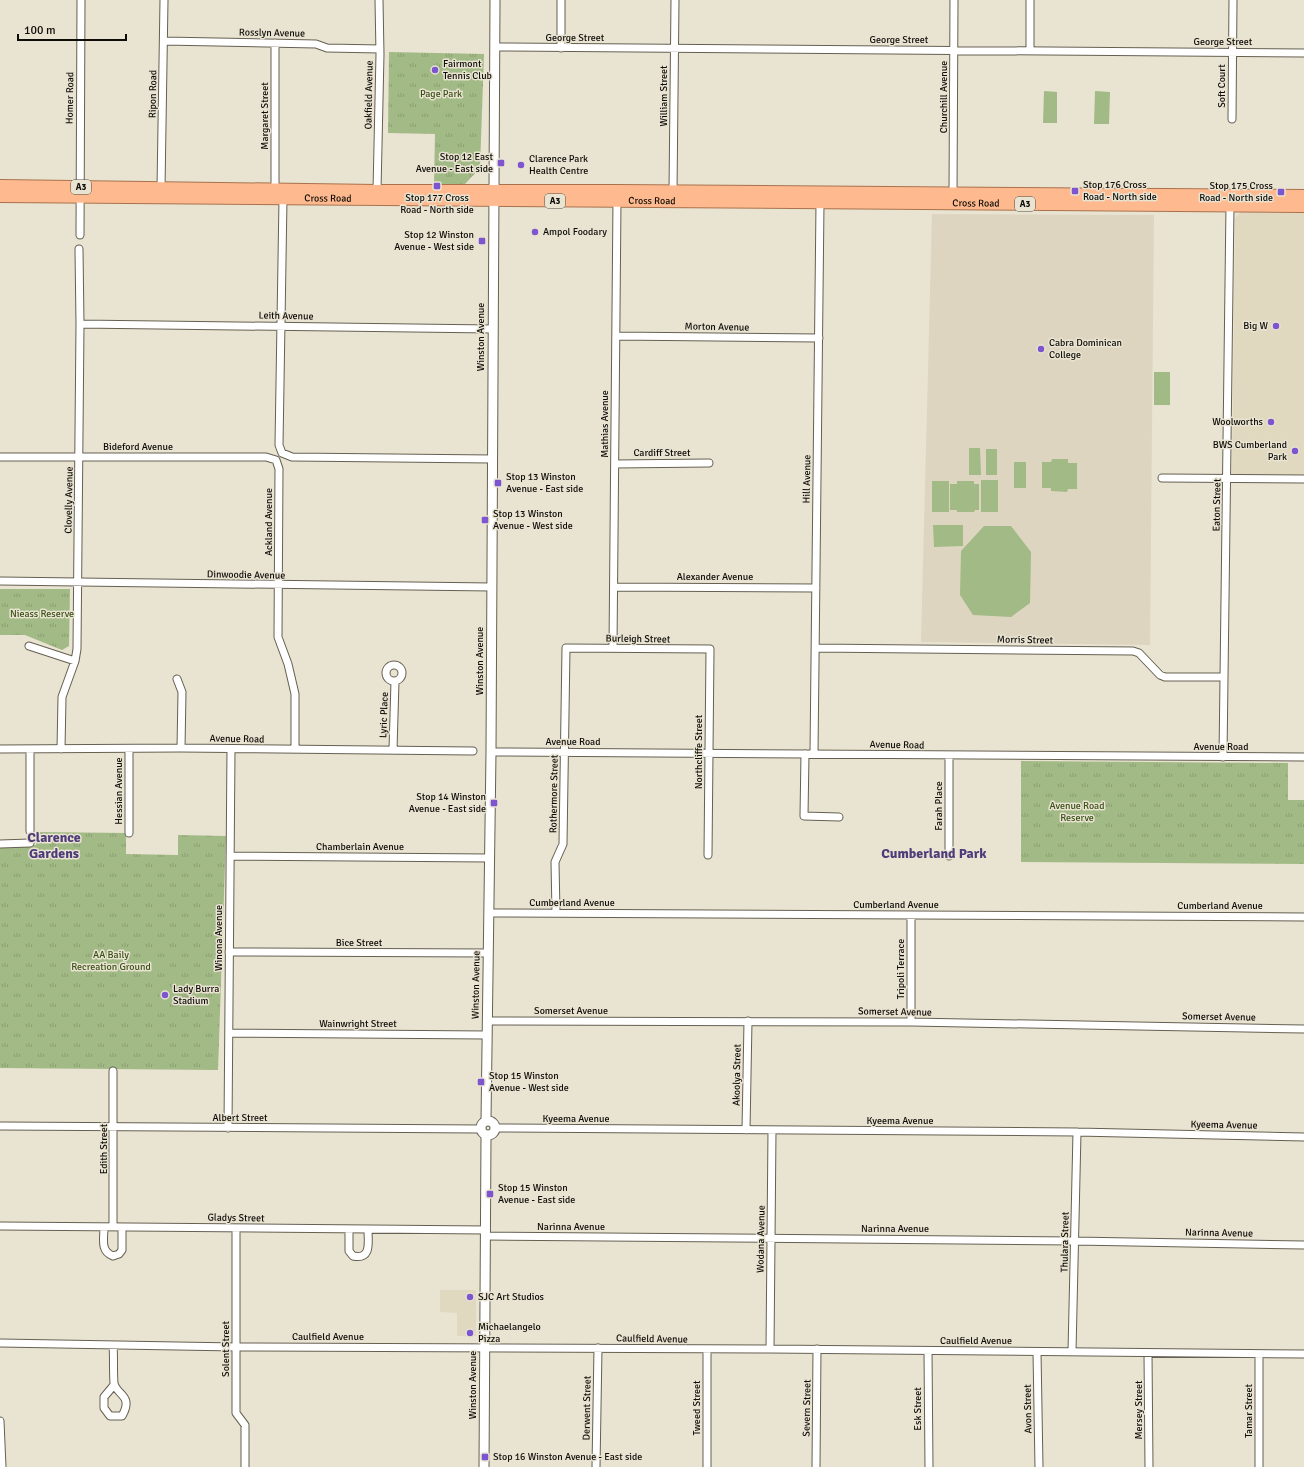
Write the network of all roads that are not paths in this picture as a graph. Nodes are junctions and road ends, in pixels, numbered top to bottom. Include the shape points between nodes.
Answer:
1 (81, 0) edge
2 (164, 0) edge
3 (379, 0) edge
4 (495, 0) edge
5 (561, 0) edge
6 (675, 0) edge
7 (954, 0) edge
8 (1030, 0) edge
9 (1233, 0) edge
10 (164, 41) junction
11 (275, 43) junction
12 (495, 47) junction
13 (561, 48) junction
14 (674, 48) junction
15 (380, 49) junction
16 (954, 50) junction
17 (1030, 51) junction
18 (1233, 52) junction
19 (1304, 53) edge
20 (1232, 119) dead end
21 (0, 186) edge
22 (275, 189) junction
23 (80, 192) junction
24 (161, 193) junction
25 (287, 194) junction
26 (377, 195) junction
27 (0, 196) edge
28 (493, 196) junction
29 (617, 196) junction
30 (673, 196) junction
31 (1304, 196) edge
32 (820, 198) junction
33 (266, 199) junction
34 (953, 199) junction
35 (1230, 201) junction
36 (1304, 206) edge
37 (80, 235) dead end
38 (79, 249) dead end
39 (80, 324) junction
40 (282, 326) junction
41 (492, 329) junction
42 (616, 336) junction
43 (819, 338) junction
44 (79, 456) junction
45 (0, 457) edge
46 (492, 459) junction
47 (276, 460) joint
48 (709, 463) dead end
49 (615, 464) junction
50 (1162, 478) dead end
51 (1227, 479) junction
52 (1304, 479) edge
53 (0, 581) edge
54 (78, 582) junction
55 (278, 585) junction
56 (614, 587) junction
57 (492, 588) junction
58 (816, 588) junction
59 (29, 646) dead end
60 (566, 648) joint
61 (613, 648) junction
62 (816, 648) junction
63 (710, 650) joint
64 (75, 661) junction
65 (1224, 677) junction
66 (176, 679) dead end
67 (395, 681) dead end
68 (181, 748) junction
69 (0, 749) edge
70 (61, 749) junction
71 (129, 749) junction
72 (231, 749) junction
73 (295, 749) junction
74 (30, 750) junction
75 (393, 750) junction
76 (473, 752) dead end
77 (491, 752) junction
78 (564, 752) junction
79 (709, 754) junction
80 (805, 754) junction
81 (814, 754) junction
82 (949, 755) junction
83 (1223, 757) junction
84 (1304, 758) edge
85 (839, 817) dead end
86 (30, 831) dead end
87 (129, 833) dead end
88 (0, 844) edge
89 (30, 844) dead end
90 (708, 855) dead end
91 (230, 856) junction
92 (949, 856) dead end
93 (490, 858) junction
94 (489, 913) junction
95 (556, 913) junction
96 (911, 915) junction
97 (1304, 917) edge
98 (229, 952) junction
99 (488, 953) junction
100 (748, 1021) junction
101 (487, 1022) junction
102 (911, 1022) junction
103 (1304, 1029) edge
104 (229, 1033) junction
105 (486, 1035) junction
106 (113, 1071) dead end
107 (486, 1121) junction
108 (0, 1126) edge
109 (114, 1127) junction
110 (228, 1128) junction
111 (495, 1128) junction
112 (746, 1130) junction
113 (772, 1130) junction
114 (483, 1132) junction
115 (1077, 1132) junction
116 (1304, 1138) edge
117 (0, 1226) edge
118 (104, 1227) junction
119 (113, 1227) junction
120 (122, 1227) junction
121 (236, 1228) junction
122 (349, 1230) junction
123 (368, 1230) junction
124 (486, 1233) junction
125 (771, 1238) junction
126 (1075, 1241) junction
127 (1304, 1245) edge
128 (0, 1343) edge
129 (113, 1345) junction
130 (236, 1346) junction
131 (485, 1347) junction
132 (598, 1348) junction
133 (707, 1349) junction
134 (770, 1349) junction
135 (817, 1349) junction
136 (928, 1351) junction
137 (1038, 1352) junction
138 (1072, 1352) junction
139 (1148, 1352) junction
140 (1259, 1354) junction
141 (1304, 1354) edge
142 (114, 1385) dead end
143 (0, 1421) edge
144 (2, 1467) edge
145 (245, 1467) edge
146 (484, 1467) edge
147 (596, 1467) edge
148 (707, 1467) edge
149 (816, 1467) edge
150 (929, 1467) edge
151 (1039, 1467) edge
152 (1149, 1467) edge
153 (1260, 1467) edge

1 - 23 street, Homer Road
2 - 10 street, Ripon Road
3 - 15 street, Oakfield Avenue
4 - 12 street, Winston Avenue
5 - 13 street
6 - 14 street, William Street
7 - 16 street, Churchill Avenue
8 - 17 street
9 - 18 street, Soft Court
10 - 11 street, Rosslyn Avenue
10 - 24 street, Ripon Road
11 - 15 street, Rosslyn Avenue via 316,44 327,48
11 - 22 street, Margaret Street
12 - 13 street, George Street
12 - 28 street, Winston Avenue
13 - 14 street, George Street
14 - 16 street, George Street
14 - 30 street, William Street
15 - 26 street, Oakfield Avenue
16 - 17 street, George Street
16 - 34 street, Churchill Avenue
17 - 18 street, George Street
18 - 19 street, George Street
18 - 20 street, Soft Court
21 - 23 highway, Cross Road / A3
22 - 24 highway, Cross Road / A3
22 - 25 highway
22 - 33 highway
23 - 24 highway, Cross Road / A3
23 - 27 highway, Cross Road / A3
23 - 37 street
24 - 33 highway, Cross Road / A3
25 - 26 highway, Cross Road / A3
25 - 33 highway, Cross Road / A3
25 - 40 street
26 - 28 highway, Cross Road / A3
28 - 29 highway, Cross Road / A3
28 - 41 street, Winston Avenue
29 - 30 highway, Cross Road / A3
29 - 42 street, Mathias Avenue
30 - 32 highway, Cross Road / A3
31 - 35 highway, Cross Road / A3
32 - 34 highway, Cross Road / A3
32 - 43 street, Hill Avenue
34 - 35 highway, Cross Road / A3
35 - 36 highway, Cross Road / A3
35 - 51 street, Eaton Street
38 - 39 street, Clovelly Avenue
39 - 40 street, Leith Avenue
39 - 44 street, Clovelly Avenue
40 - 41 street, Leith Avenue
40 - 46 street via 279,445 282,454 292,457
41 - 46 street, Winston Avenue
42 - 43 street, Morton Avenue
42 - 49 street, Mathias Avenue
43 - 58 street, Hill Avenue
44 - 45 street, Bideford Avenue
44 - 47 street, Bideford Avenue via 266,457
44 - 54 street, Clovelly Avenue
46 - 57 street, Winston Avenue
47 - 55 street, Ackland Avenue via 279,469
48 - 49 street, Cardiff Street
49 - 56 street, Mathias Avenue
50 - 51 street
51 - 52 street
51 - 65 street, Eaton Street
53 - 54 street, Dinwoodie Avenue
54 - 55 street, Dinwoodie Avenue
54 - 64 street, Clovelly Avenue
55 - 57 street, Dinwoodie Avenue
55 - 73 street, Ackland Avenue via 278,637 295,694
56 - 58 street, Alexander Avenue
56 - 61 street, Mathias Avenue
57 - 77 street, Winston Avenue
58 - 62 street, Hill Avenue
59 - 64 street
60 - 61 street, Burleigh Street
60 - 78 street, Rothermore Street
61 - 63 street, Burleigh Street
62 - 65 street, Morris Street via 1133,651 1139,653 1165,677
62 - 81 street, Hill Avenue
63 - 79 street, Northcliffe Street
64 - 70 street, Clovelly Avenue via 62,697
65 - 83 street, Eaton Street
66 - 68 street via 182,692
67 - 75 street, Lyric Place
68 - 71 street, Avenue Road
68 - 72 street, Avenue Road
69 - 74 street, Avenue Road
70 - 71 street, Avenue Road
70 - 74 street, Avenue Road
71 - 87 street, Hessian Avenue
72 - 73 street, Avenue Road
72 - 91 street, Winona Avenue
73 - 75 street, Avenue Road
74 - 86 street
75 - 76 street, Avenue Road
77 - 78 street, Avenue Road
77 - 93 street, Winston Avenue
78 - 79 street, Avenue Road
78 - 95 street, Rothermore Street via 563,844 555,862
79 - 80 street, Avenue Road
79 - 90 street, Northcliffe Street
80 - 81 street, Avenue Road
80 - 85 street via 804,816
81 - 82 street, Avenue Road
82 - 83 street, Avenue Road
82 - 92 street, Farah Place
83 - 84 street, Avenue Road
88 - 89 street
91 - 93 street, Chamberlain Avenue
91 - 98 street, Winona Avenue
93 - 94 street, Winston Avenue
94 - 95 street, Cumberland Avenue
94 - 99 street, Winston Avenue
95 - 96 street, Cumberland Avenue
96 - 97 street, Cumberland Avenue
96 - 102 street, Tripoli Terrace
98 - 99 street, Bice Street
98 - 104 street, Winona Avenue
99 - 101 street, Winston Avenue
100 - 101 street, Somerset Avenue
100 - 102 street, Somerset Avenue
100 - 112 street, Akoolya Street
101 - 105 street, Winston Avenue
102 - 103 street, Somerset Avenue
104 - 105 street, Wainwright Street
104 - 110 street, Winona Avenue
105 - 107 street, Winston Avenue
106 - 109 street, Edith Street
107 - 111 street via 493,1122
107 - 114 street via 482,1124
108 - 109 street, Albert Street
109 - 110 street, Albert Street
109 - 119 street, Edith Street
110 - 114 street, Albert Street
111 - 112 street, Kyeema Avenue
111 - 114 street via 493,1134
112 - 113 street, Kyeema Avenue
113 - 115 street, Kyeema Avenue
113 - 125 street, Wodana Avenue
114 - 124 street, Winston Avenue
115 - 116 street, Kyeema Avenue
115 - 126 street, Thulara Street
117 - 118 street, Gladys Street
118 - 119 street, Gladys Street
118 - 120 street via 104,1250 113,1256 122,1250
119 - 120 street, Gladys Street
120 - 121 street, Gladys Street
121 - 122 street, Gladys Street
121 - 130 street, Solent Street
122 - 123 street, Gladys Street
122 - 123 street via 349,1251 353,1256 360,1258 368,1251
123 - 124 street, Gladys Street
124 - 125 street, Narinna Avenue
124 - 131 street, Winston Avenue
125 - 126 street, Narinna Avenue
125 - 134 street, Wodana Avenue
126 - 127 street, Narinna Avenue
126 - 138 street, Thulara Street
128 - 129 street, Caulfield Avenue
129 - 130 street, Caulfield Avenue
129 - 142 street
130 - 131 street, Caulfield Avenue
130 - 145 street, Solent Street via 236,1412 245,1426
131 - 132 street, Caulfield Avenue
131 - 146 street, Winston Avenue
132 - 133 street, Caulfield Avenue
132 - 147 street, Derwent Street
133 - 134 street, Caulfield Avenue
133 - 148 street, Tweed Street
134 - 135 street, Caulfield Avenue
135 - 136 street, Caulfield Avenue
135 - 149 street, Severn Street
136 - 137 street, Caulfield Avenue
136 - 150 street, Esk Street
137 - 138 street, Caulfield Avenue
137 - 151 street, Avon Street
138 - 139 street, Caulfield Avenue
139 - 140 street, Caulfield Avenue
139 - 152 street, Mersey Street
140 - 141 street, Caulfield Avenue
140 - 153 street, Tamar Street
143 - 144 street

